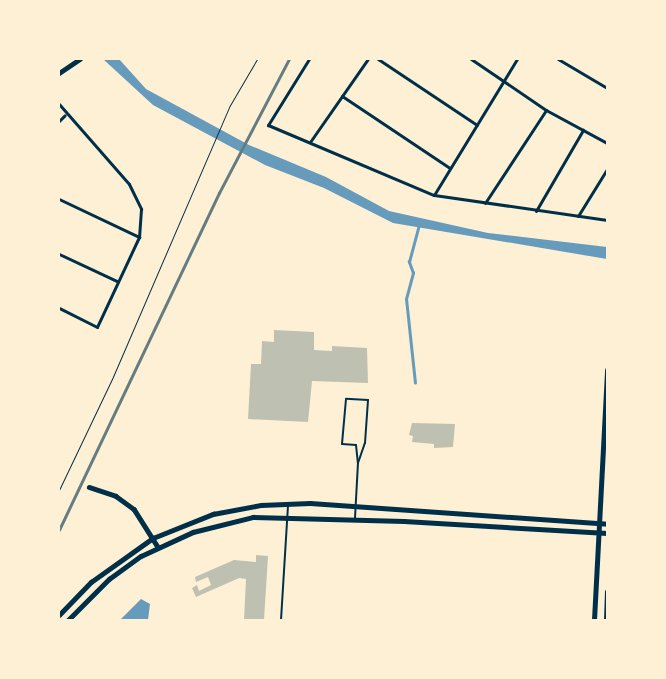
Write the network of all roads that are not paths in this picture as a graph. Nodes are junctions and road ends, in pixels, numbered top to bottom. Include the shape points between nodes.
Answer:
1 (80, 59) edge
2 (309, 59) edge
3 (368, 59) edge
4 (378, 59) edge
5 (471, 59) edge
6 (517, 59) edge
7 (558, 59) edge
8 (59, 73) edge
9 (503, 81) junction
10 (607, 88) edge
11 (342, 96) junction
12 (59, 104) edge
13 (546, 110) junction
14 (65, 115) junction
15 (59, 121) edge
16 (477, 125) junction
17 (582, 130) junction
18 (310, 142) junction
19 (607, 143) edge
20 (450, 168) junction
21 (607, 169) edge
22 (434, 195) junction
23 (59, 199) edge
24 (485, 203) junction
25 (536, 212) junction
26 (578, 216) junction
27 (607, 220) edge
28 (139, 237) junction
29 (59, 254) edge
30 (117, 281) junction
31 (59, 308) edge
32 (607, 370) edge
33 (358, 463) junction
34 (89, 487) dead end
35 (288, 503) junction
36 (356, 506) junction
37 (287, 517) junction
38 (355, 521) junction
39 (599, 523) junction
40 (607, 524) edge
41 (599, 533) junction
42 (607, 534) edge
43 (153, 538) junction
44 (158, 547) junction
45 (607, 592) edge
46 (59, 615) edge
47 (68, 620) edge
48 (281, 620) edge
49 (594, 620) edge
50 (606, 620) edge

1 - 8 street
2 - 18 street via 268,125
3 - 11 street
4 - 16 street
5 - 9 street
6 - 9 street
7 - 10 street
9 - 13 street
9 - 16 street
11 - 18 street
11 - 20 street
12 - 14 street
13 - 17 street
13 - 24 street
14 - 15 street
14 - 28 street via 128,184 141,208
16 - 20 street
17 - 19 street
17 - 25 street
18 - 22 street
20 - 22 street
21 - 26 street
22 - 24 street
23 - 28 street
24 - 25 street
25 - 26 street
26 - 27 street
28 - 30 street
29 - 30 street
30 - 31 street via 97,326
32 - 39 street
33 - 33 lane via 356,445 342,444 346,399 368,400 365,443
33 - 36 lane
34 - 43 street via 128,504
35 - 36 street
35 - 37 lane
35 - 43 street via 261,504 213,514
36 - 38 lane
36 - 39 street
37 - 38 street
37 - 44 street via 237,520 193,532
37 - 48 lane
38 - 41 street
39 - 40 street
39 - 41 street
41 - 42 street
41 - 49 street
43 - 44 street
43 - 46 street via 91,582
44 - 47 street via 123,567
45 - 50 street

